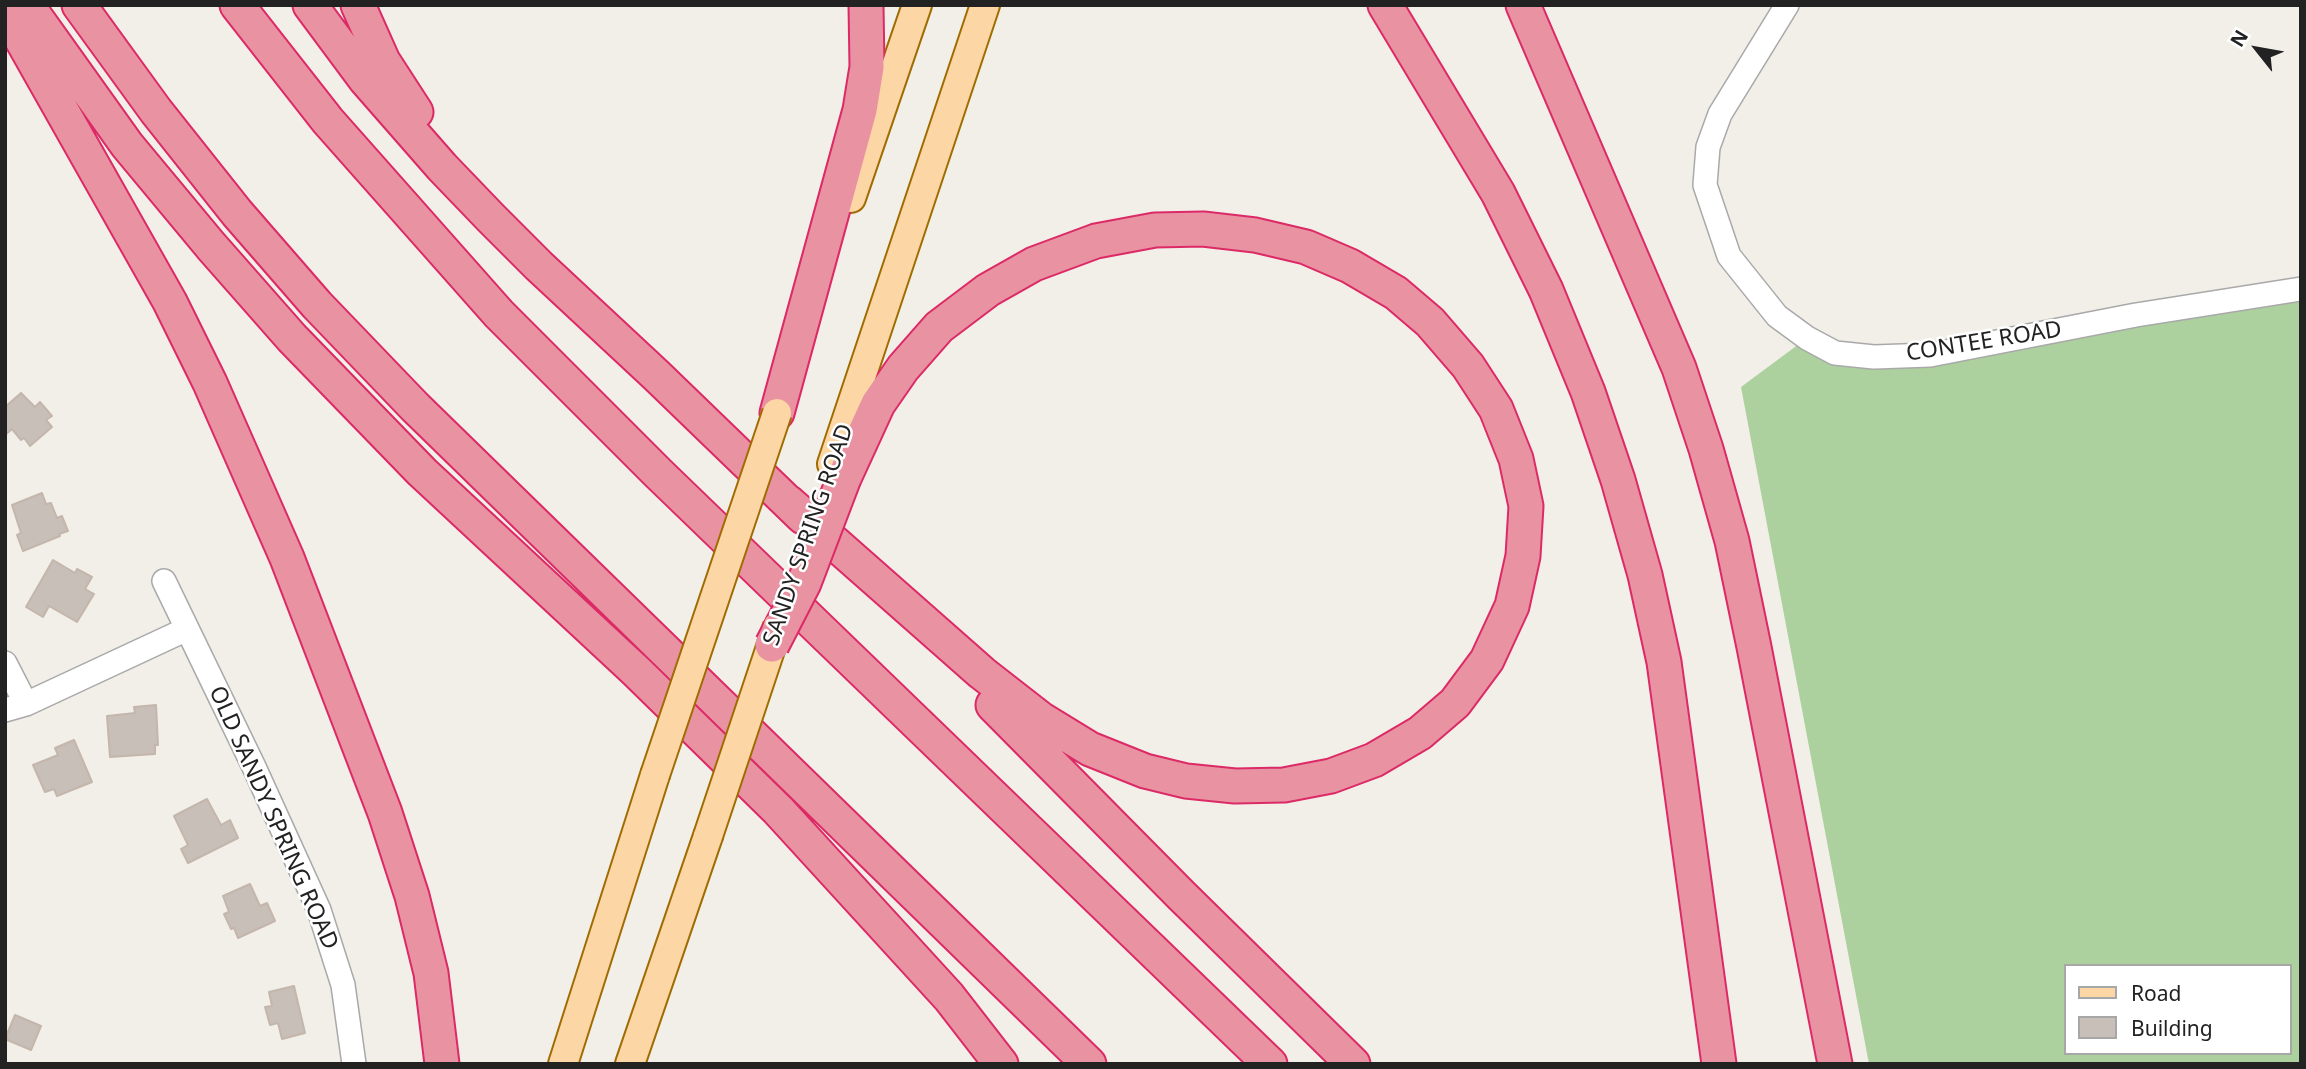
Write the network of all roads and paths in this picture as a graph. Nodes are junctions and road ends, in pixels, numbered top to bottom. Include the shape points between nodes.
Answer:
1 (27, 5) edge
2 (79, 5) edge
3 (237, 5) edge
4 (310, 5) edge
5 (358, 5) edge
6 (866, 5) edge
7 (916, 5) edge
8 (985, 5) edge
9 (1385, 5) edge
10 (1523, 5) edge
11 (1787, 5) edge
12 (5, 10) edge
13 (2301, 289) edge
14 (656, 375) junction
15 (777, 413) junction
16 (838, 471) junction
17 (788, 502) junction
18 (164, 581) dead end
19 (187, 629) junction
20 (772, 645) joint
21 (5, 663) edge
22 (15, 707) edge
23 (1036, 1013) junction
24 (354, 1064) edge
25 (442, 1064) edge
26 (563, 1064) edge
27 (630, 1064) edge
28 (1001, 1064) edge
29 (1079, 1064) edge
30 (1089, 1064) edge
31 (1270, 1064) edge
32 (1353, 1064) edge
33 (1719, 1064) edge
34 (1835, 1064) edge

1 - 28 highway via 127,145 292,338 422,471 778,810 949,997
2 - 23 highway via 156,111 317,305 415,407
3 - 31 highway via 328,121 499,314
4 - 14 highway via 365,79 442,167 539,267
5 - 14 highway via 383,61 412,107 461,167
6 - 15 highway via 867,67 860,110
7 - 15 main road
8 - 16 main road, SANDY SPRING ROAD
9 - 33 highway via 1498,193 1546,289 1618,480 1664,662
10 - 34 highway via 1679,368 1706,449 1732,541
11 - 13 street, CONTEE ROAD via 1720,114 1708,147 1705,184 1729,256 1777,316 1807,338 1835,353 1930,355
12 - 25 highway via 170,302 288,558 412,896 431,973
14 - 17 highway
15 - 26 main road, bridge
16 - 17 highway via 903,368 939,327 988,290 1034,264 1096,240 1155,230 1216,230 1306,247 1396,293 1430,322 1468,366 1496,410 1516,459 1526,506 1523,556 1512,607 1487,660 1455,703 1420,733 1374,760 1331,776 1284,785 1235,786 1144,771 1090,749 1041,719
16 - 20 highway, bridge via 804,583
17 - 32 highway
18 - 19 street, OLD SANDY SPRING ROAD
19 - 22 street
19 - 24 street, OLD SANDY SPRING ROAD via 318,911 343,985
20 - 27 main road, SANDY SPRING ROAD, bridge
21 - 22 street
23 - 29 highway
23 - 30 highway

